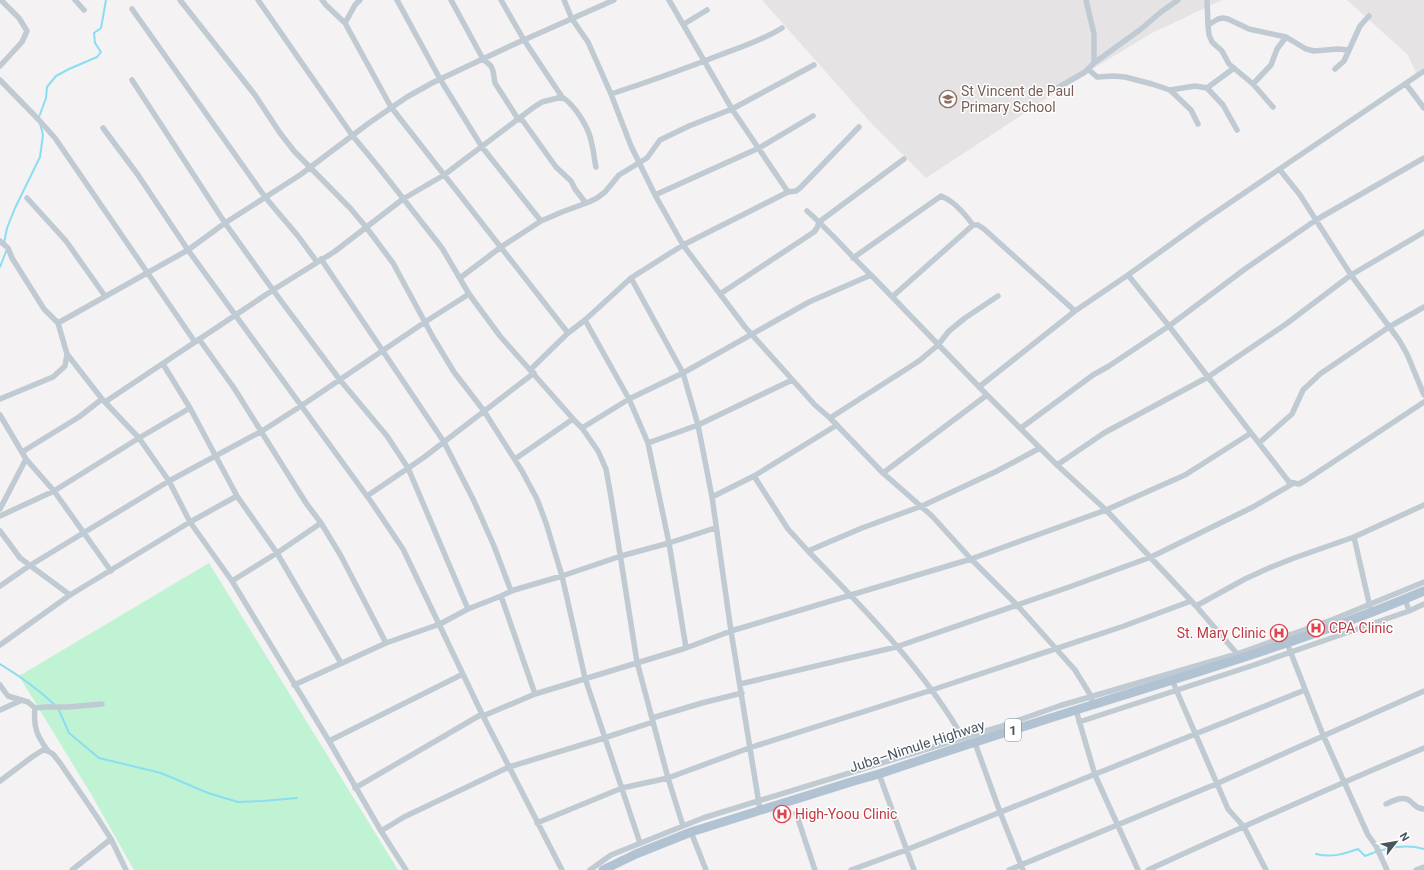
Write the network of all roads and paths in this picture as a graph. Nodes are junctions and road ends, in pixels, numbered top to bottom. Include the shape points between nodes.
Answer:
1 (1, 0) edge
2 (75, 0) edge
3 (180, 0) edge
4 (258, 0) edge
5 (322, 0) edge
6 (360, 0) edge
7 (397, 0) edge
8 (451, 0) edge
9 (501, 0) edge
10 (564, 0) edge
11 (614, 0) edge
12 (670, 0) edge
13 (1086, 0) edge
14 (1178, 0) edge
15 (1207, 0) edge
16 (132, 9) dead end
17 (84, 10) dead end
18 (707, 10) dead end
19 (1369, 16) dead end
20 (572, 19) junction
21 (345, 23) junction
22 (684, 24) junction
23 (1208, 25) junction
24 (782, 28) dead end
25 (1286, 38) junction
26 (524, 40) junction
27 (1348, 50) junction
28 (483, 59) junction
29 (705, 61) junction
30 (1094, 63) junction
31 (814, 64) dead end
32 (0, 66) edge
33 (1234, 68) junction
34 (1088, 69) junction
35 (1335, 69) dead end
36 (1424, 71) edge
37 (440, 79) junction
38 (0, 80) edge
39 (132, 80) dead end
40 (1253, 84) junction
41 (1406, 84) junction
42 (1208, 88) junction
43 (1054, 90) dead end
44 (1170, 90) junction
45 (611, 94) junction
46 (562, 97) junction
47 (391, 107) junction
48 (1273, 107) dead end
49 (1424, 108) edge
50 (732, 109) junction
51 (813, 116) dead end
52 (518, 119) junction
53 (1198, 124) dead end
54 (859, 127) dead end
55 (103, 128) dead end
56 (1237, 130) dead end
57 (352, 135) junction
58 (482, 147) junction
59 (759, 148) junction
60 (1424, 158) edge
61 (904, 159) dead end
62 (639, 163) junction
63 (310, 167) junction
64 (596, 167) dead end
65 (1280, 170) junction
66 (444, 175) junction
67 (788, 192) junction
68 (655, 195) junction
69 (265, 197) junction
70 (27, 198) dead end
71 (403, 199) junction
72 (585, 202) junction
73 (807, 211) dead end
74 (1316, 220) junction
75 (541, 221) junction
76 (819, 222) junction
77 (226, 223) junction
78 (973, 225) junction
79 (366, 227) junction
80 (1424, 232) edge
81 (0, 241) edge
82 (683, 245) junction
83 (501, 248) junction
84 (188, 250) junction
85 (853, 258) junction
86 (319, 261) junction
87 (147, 273) junction
88 (871, 275) junction
89 (1128, 275) junction
90 (1352, 275) junction
91 (460, 278) junction
92 (631, 278) junction
93 (273, 290) junction
94 (469, 294) junction
95 (720, 294) junction
96 (105, 296) junction
97 (998, 296) dead end
98 (892, 297) junction
99 (1424, 306) edge
100 (1074, 311) junction
101 (236, 315) junction
102 (585, 320) junction
103 (425, 322) junction
104 (58, 323) junction
105 (1169, 326) junction
106 (1389, 327) junction
107 (568, 333) junction
108 (752, 335) junction
109 (197, 340) junction
110 (938, 345) junction
111 (382, 351) junction
112 (67, 354) junction
113 (163, 364) junction
114 (532, 371) junction
115 (683, 373) junction
116 (1208, 378) junction
117 (340, 380) junction
118 (792, 380) junction
119 (978, 386) junction
120 (987, 395) junction
121 (1424, 395) edge
122 (629, 398) junction
123 (0, 399) edge
124 (104, 400) junction
125 (1424, 402) edge
126 (301, 406) junction
127 (190, 408) junction
128 (484, 411) junction
129 (0, 415) edge
130 (830, 418) junction
131 (573, 419) junction
132 (698, 425) junction
133 (837, 426) junction
134 (582, 428) junction
135 (1021, 428) junction
136 (262, 431) junction
137 (1251, 433) junction
138 (139, 438) junction
139 (444, 442) junction
140 (648, 443) junction
141 (1259, 443) junction
142 (1040, 448) junction
143 (22, 452) junction
144 (216, 456) junction
145 (26, 459) junction
146 (515, 459) junction
147 (1057, 465) junction
148 (408, 468) junction
149 (883, 473) junction
150 (754, 476) junction
151 (168, 481) junction
152 (1294, 483) junction
153 (54, 491) junction
154 (237, 496) junction
155 (367, 496) junction
156 (712, 497) junction
157 (1424, 504) edge
158 (922, 506) junction
159 (0, 509) edge
160 (1106, 510) junction
161 (0, 516) edge
162 (190, 522) junction
163 (321, 523) junction
164 (715, 528) junction
165 (0, 531) edge
166 (85, 533) junction
167 (1354, 537) junction
168 (669, 543) junction
169 (808, 551) junction
170 (277, 553) junction
171 (621, 556) junction
172 (1151, 557) junction
173 (971, 559) junction
174 (29, 566) junction
175 (111, 571) junction
176 (562, 576) junction
177 (232, 581) junction
178 (1424, 582) edge
179 (0, 586) edge
180 (511, 591) junction
181 (1424, 591) edge
182 (70, 595) junction
183 (850, 595) junction
184 (501, 596) junction
185 (1405, 599) junction
186 (1191, 602) junction
187 (1424, 604) edge
188 (1017, 605) junction
189 (1196, 606) junction
190 (468, 608) junction
191 (1370, 608) junction
192 (1409, 611) junction
193 (440, 624) junction
194 (731, 632) junction
195 (386, 643) junction
196 (1287, 643) junction
197 (0, 645) edge
198 (896, 647) junction
199 (686, 648) junction
200 (1055, 649) junction
201 (1291, 652) junction
202 (1240, 656) junction
203 (638, 662) junction
204 (341, 663) junction
205 (463, 674) junction
206 (585, 678) junction
207 (1172, 680) junction
208 (740, 684) junction
209 (294, 685) junction
210 (0, 686) edge
211 (932, 690) junction
212 (1175, 690) junction
213 (1305, 690) junction
214 (1424, 691) edge
215 (535, 694) junction
216 (742, 694) junction
217 (22, 700) junction
218 (1092, 700) junction
219 (102, 704) dead end
220 (35, 708) junction
221 (0, 710) edge
222 (1076, 710) junction
223 (482, 715) junction
224 (652, 720) junction
225 (1079, 722) junction
226 (1195, 733) junction
227 (1324, 735) junction
228 (604, 738) junction
229 (963, 738) junction
230 (329, 741) junction
231 (975, 743) junction
232 (749, 748) junction
233 (1424, 748) edge
234 (48, 751) junction
235 (509, 767) junction
236 (879, 774) junction
237 (1094, 775) junction
238 (668, 778) junction
239 (0, 781) edge
240 (1345, 781) junction
241 (1216, 784) junction
242 (355, 788) junction
243 (622, 788) junction
244 (758, 800) junction
245 (1386, 804) dead end
246 (1424, 809) edge
247 (760, 810) junction
248 (1000, 812) junction
249 (796, 813) dead end
250 (537, 823) junction
251 (1117, 824) junction
252 (683, 826) junction
253 (1244, 826) junction
254 (381, 832) junction
255 (691, 832) junction
256 (111, 839) junction
257 (640, 843) junction
258 (906, 850) junction
259 (1022, 867) edge
260 (1424, 867) edge
261 (613, 868) edge
262 (72, 870) edge
263 (126, 870) edge
264 (406, 870) edge
265 (562, 870) edge
266 (590, 870) edge
267 (603, 870) edge
268 (706, 870) edge
269 (815, 870) edge
270 (851, 870) edge
271 (914, 870) edge
272 (1009, 870) edge
273 (1138, 870) edge
274 (1148, 870) edge
275 (1266, 870) edge
276 (1387, 870) edge
277 (1416, 870) edge

1 - 32 street via 28,31 22,42
2 - 17 street
3 - 63 street via 255,95 284,139
4 - 57 street
5 - 21 street
6 - 21 street
7 - 37 street
8 - 28 street
9 - 26 street
10 - 20 street
11 - 20 street
12 - 22 street
13 - 30 street via 1094,34
14 - 30 street
15 - 23 street
16 - 69 street
18 - 22 street
19 - 27 street via 1360,26
20 - 26 street
20 - 45 street via 588,42
21 - 47 street
22 - 29 street
23 - 25 street via 1223,18 1249,29
23 - 33 street via 1212,42
24 - 29 street via 769,36
25 - 27 street via 1306,50
25 - 40 street via 1277,49 1271,65
26 - 28 street
26 - 46 street
27 - 35 street via 1344,61
28 - 37 street
28 - 52 street via 491,66 495,83
29 - 45 street
29 - 50 street
30 - 34 street
31 - 50 street
33 - 40 street
33 - 42 street
34 - 43 street
34 - 44 street via 1097,77 1125,77
36 - 41 street
37 - 47 street
37 - 58 street
38 - 87 street via 55,138
39 - 77 street
40 - 48 street
41 - 49 street
41 - 65 street
42 - 44 street via 1195,86
42 - 56 street via 1223,105
44 - 53 street via 1191,110
45 - 62 street
46 - 52 street via 542,102
46 - 64 street via 571,103 586,127
47 - 57 street
47 - 66 street
50 - 59 street
50 - 62 street via 660,140 647,158
51 - 59 street
52 - 58 street
52 - 72 street via 523,121
54 - 67 street via 800,188
55 - 84 street
57 - 63 street
57 - 71 street
58 - 66 street
58 - 75 street
59 - 67 street
59 - 68 street
60 - 74 street
61 - 76 street
62 - 68 street
62 - 72 street via 619,175 597,198
63 - 69 street
63 - 79 street
65 - 74 street
65 - 89 street
66 - 71 street
66 - 83 street
67 - 82 street
68 - 82 street
69 - 77 street
69 - 86 street
70 - 96 street via 66,241
71 - 79 street
71 - 91 street via 442,248
72 - 75 street
73 - 76 street
74 - 90 street
74 - 105 street
75 - 83 street
76 - 85 street
76 - 95 street via 814,232
77 - 84 street
77 - 93 street
78 - 85 street via 954,205 941,196
78 - 98 street
78 - 100 street via 984,229
79 - 86 street
79 - 103 street via 393,263
80 - 90 street
81 - 104 street via 8,248 41,304
82 - 92 street
82 - 95 street
83 - 91 street
83 - 107 street
84 - 87 street
84 - 101 street
85 - 88 street
86 - 93 street
86 - 111 street
87 - 96 street
87 - 109 street
88 - 98 street
88 - 108 street via 809,302
89 - 100 street
89 - 105 street
90 - 106 street
90 - 116 street
91 - 94 street
92 - 102 street
92 - 115 street
93 - 101 street
93 - 117 street
94 - 103 street
94 - 114 street via 500,336
95 - 108 street
96 - 104 street
97 - 110 street via 964,318
98 - 110 street
99 - 106 street
100 - 119 street
101 - 109 street
101 - 126 street
102 - 107 street
102 - 122 street
103 - 111 street
103 - 128 street via 454,372
104 - 112 street
105 - 116 street
105 - 135 street via 1093,375
106 - 121 street via 1407,354
106 - 141 street via 1320,374 1303,390 1292,414
107 - 114 street
108 - 115 street
108 - 118 street
109 - 113 street
109 - 136 street via 234,388
110 - 119 street
110 - 130 street via 919,361
111 - 117 street
111 - 139 street
112 - 123 street via 65,366 53,377
112 - 124 street
113 - 124 street
113 - 127 street
114 - 128 street
114 - 131 street
115 - 122 street
115 - 132 street
116 - 137 street
116 - 147 street via 1104,433
117 - 126 street
117 - 148 street via 387,436
118 - 130 street
118 - 132 street
119 - 120 street
120 - 135 street
120 - 149 street
122 - 134 street
122 - 140 street
124 - 138 street
124 - 143 street via 45,440
125 - 152 street via 1306,480 1299,484
126 - 136 street
126 - 155 street
127 - 138 street
127 - 144 street
128 - 139 street
128 - 146 street
129 - 143 street
130 - 133 street
131 - 134 street
131 - 146 street
132 - 140 street
132 - 156 street
133 - 149 street
133 - 150 street
134 - 171 street via 598,451 606,469
135 - 142 street
136 - 144 street
136 - 163 street
137 - 141 street
137 - 160 street via 1185,476
138 - 151 street
138 - 153 street
139 - 148 street
139 - 180 street via 474,501
140 - 168 street
141 - 152 street via 1289,482
142 - 147 street
142 - 158 street
143 - 145 street
144 - 151 street
144 - 154 street
145 - 153 street
145 - 159 street
146 - 176 street via 537,499
147 - 160 street
148 - 155 street
148 - 190 street
149 - 158 street
150 - 156 street
150 - 169 street via 788,528
151 - 162 street
151 - 166 street
152 - 172 street via 1253,507
153 - 161 street
153 - 166 street
154 - 162 street
154 - 170 street
155 - 193 street via 403,549
156 - 164 street
157 - 167 street
158 - 169 street
158 - 173 street
160 - 172 street
160 - 173 street
162 - 175 street
162 - 177 street
163 - 170 street
163 - 195 street
164 - 168 street
164 - 194 street
165 - 174 street via 14,552
166 - 174 street
166 - 175 street
167 - 189 street via 1269,568
167 - 191 street
168 - 171 street
168 - 199 street
169 - 183 street
170 - 177 street
170 - 204 street
171 - 176 street
171 - 203 street
172 - 186 street
172 - 188 street
173 - 183 street
173 - 188 street
174 - 179 street
174 - 182 street
175 - 182 street
176 - 180 street
176 - 206 street
177 - 209 street
178 - 191 street
180 - 184 street
181 - 185 main road, Juba–Nimule Highway / 1
182 - 197 street
183 - 194 street
183 - 198 street
184 - 190 street
184 - 215 street
185 - 191 main road, Juba–Nimule Highway / 1
185 - 192 street
186 - 189 street
186 - 200 street
187 - 192 street
188 - 198 street
188 - 200 street
189 - 202 street
190 - 193 street
191 - 196 main road, Juba–Nimule Highway / 1
191 - 202 street via 1334,619
192 - 201 street
193 - 195 street
193 - 205 street
194 - 199 street
194 - 208 street
195 - 204 street
196 - 201 street
196 - 202 main road, Juba–Nimule Highway / 1
198 - 208 street
198 - 211 street
199 - 203 street
200 - 211 street
200 - 218 street via 1075,670
201 - 212 street
201 - 213 street
202 - 207 main road, Juba–Nimule Highway / 1
202 - 218 street
203 - 206 street
203 - 224 street
204 - 209 street
205 - 223 street
205 - 230 street
206 - 215 street
206 - 228 street
207 - 212 street
207 - 218 main road, Juba–Nimule Highway / 1
208 - 216 street
209 - 230 street
210 - 217 street via 8,696
211 - 229 street
211 - 232 street
212 - 225 street
212 - 226 street
213 - 226 street
213 - 227 street
214 - 227 street
215 - 223 street
216 - 224 street via 702,703
216 - 232 street
217 - 220 street
217 - 221 street
218 - 222 main road, Juba–Nimule Highway / 1
218 - 229 street
219 - 220 street
220 - 234 street via 37,734
222 - 225 street
222 - 231 main road, Juba–Nimule Highway / 1
223 - 235 street
223 - 242 street
224 - 228 street
224 - 238 street
225 - 237 street
226 - 237 street
226 - 241 street
227 - 240 street
227 - 241 street
228 - 235 street
228 - 243 street
229 - 244 street
230 - 242 street
231 - 236 main road, Juba–Nimule Highway / 1
231 - 248 street
232 - 238 street
232 - 244 street
233 - 240 street
234 - 239 street via 43,750
234 - 256 street via 60,763
235 - 250 street
235 - 254 street via 404,817
236 - 247 main road, Juba–Nimule Highway / 1
236 - 258 street
237 - 248 street
237 - 251 street
238 - 243 street
238 - 252 street
240 - 253 street
240 - 276 street via 1368,835
241 - 251 street
241 - 253 street via 1228,809
242 - 254 street
243 - 250 street
243 - 257 street
244 - 247 street
244 - 252 street
245 - 246 street via 1406,799 1415,807
247 - 255 main road, Juba–Nimule Highway / 1
248 - 258 street
248 - 259 street
249 - 269 street
250 - 265 street
251 - 259 street
251 - 273 street
252 - 257 street
253 - 274 street
253 - 275 street
254 - 264 street
255 - 261 main road, Juba–Nimule Highway / 1 via 636,854
255 - 268 street
256 - 262 street
256 - 263 street
257 - 266 street via 611,855
258 - 270 street
258 - 271 street
259 - 272 street
260 - 277 street
261 - 267 main road, Juba–Nimule Highway / 1

